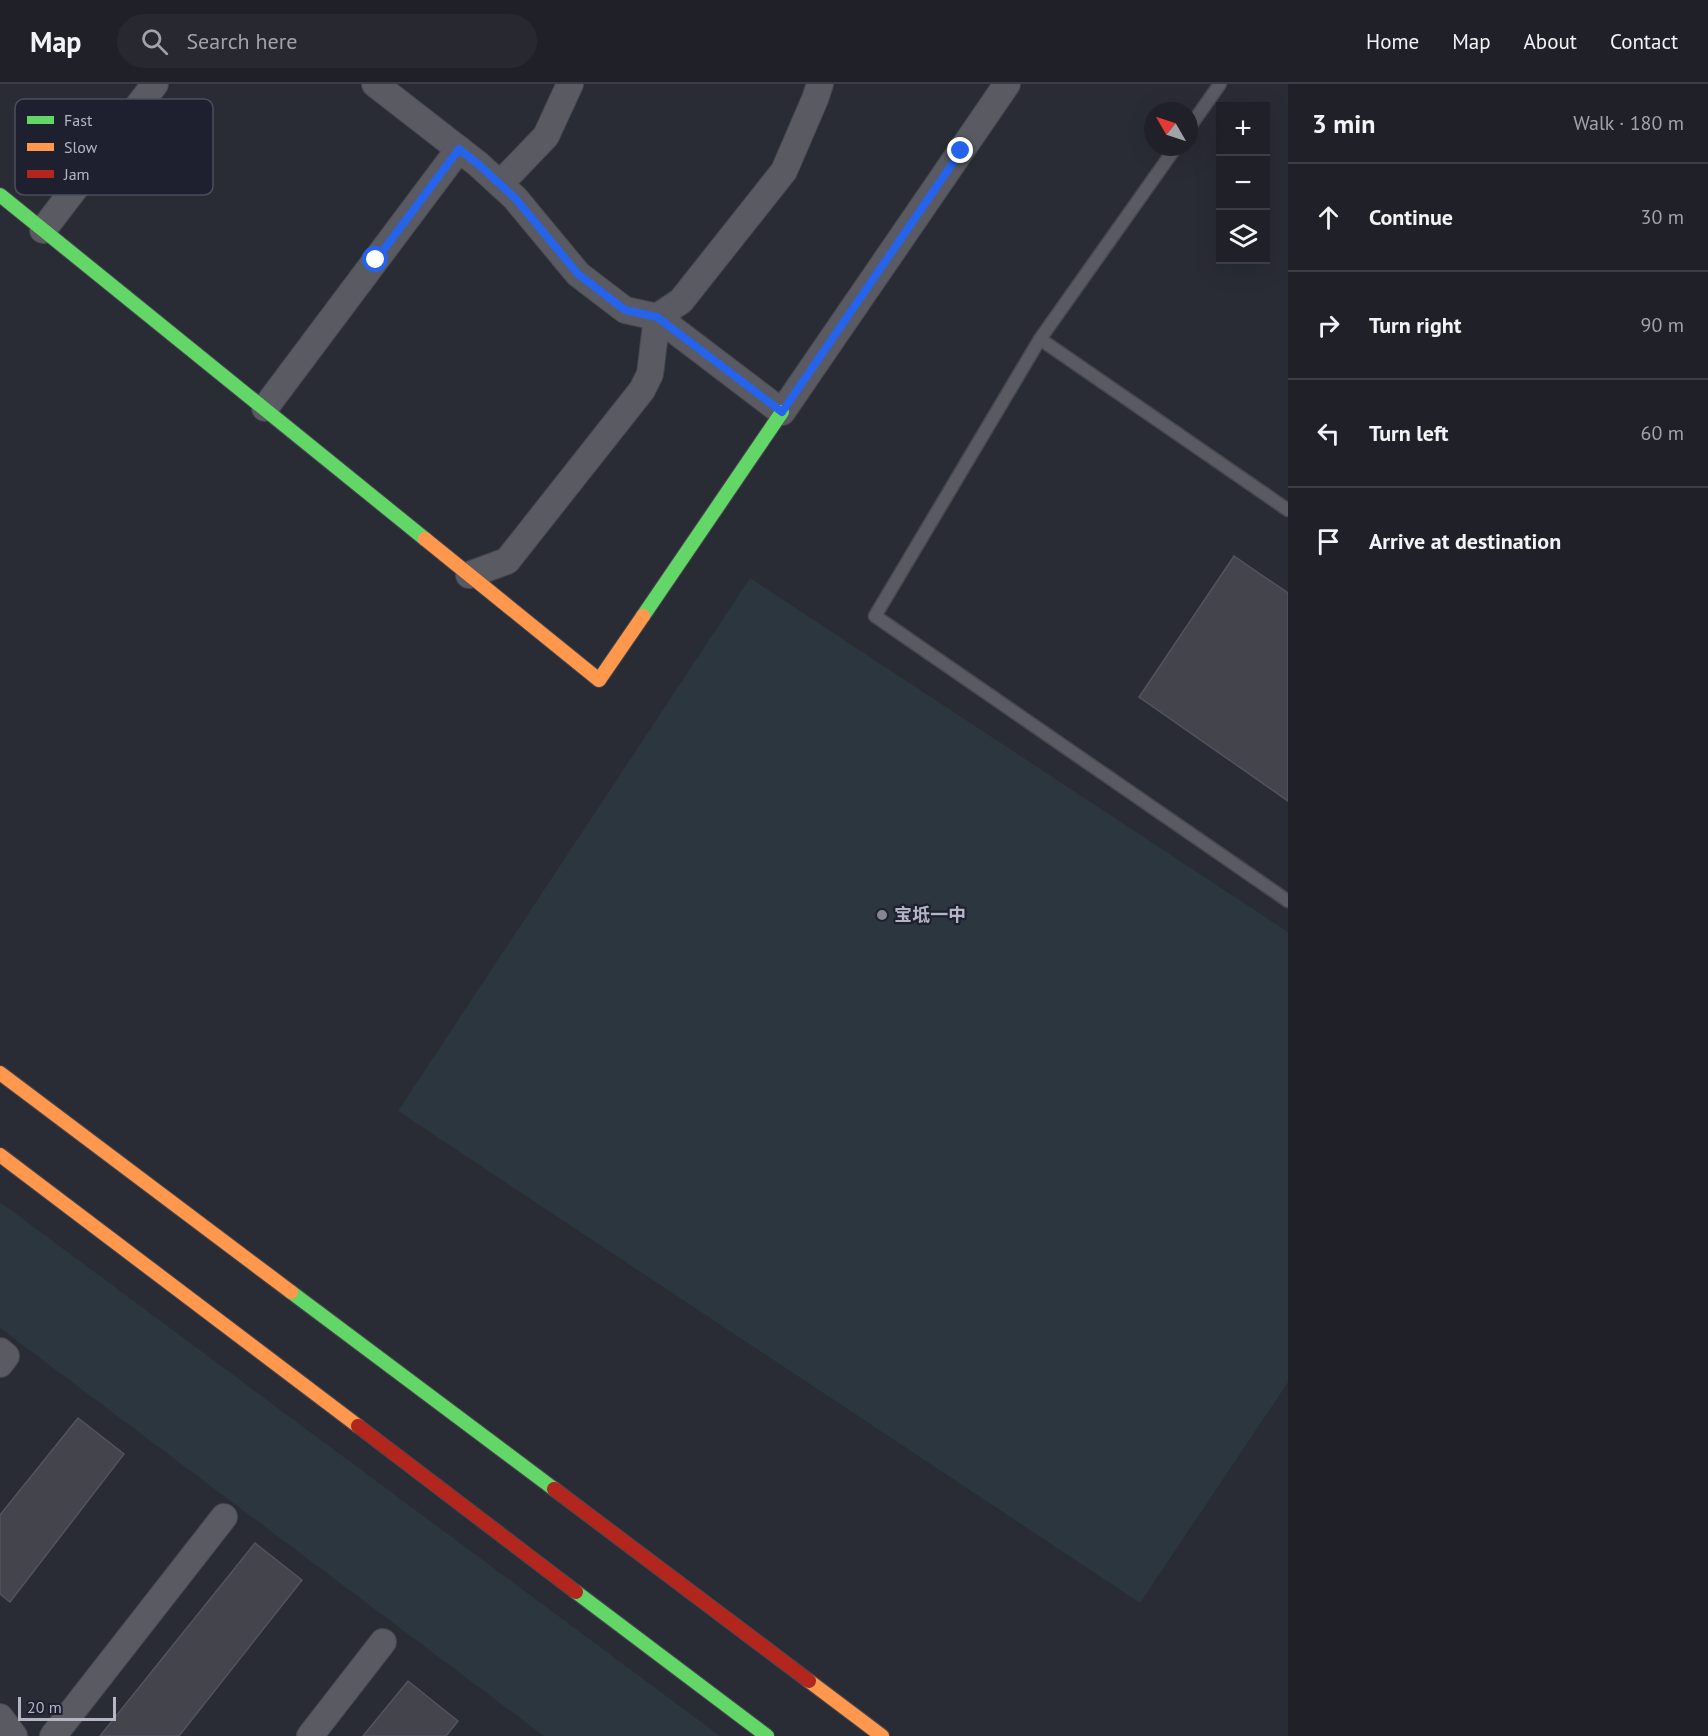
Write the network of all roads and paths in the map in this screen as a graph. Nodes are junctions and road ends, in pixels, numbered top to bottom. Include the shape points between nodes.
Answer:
1 (155, 84) edge
2 (375, 84) edge
3 (570, 84) edge
4 (820, 84) edge
5 (1007, 84) edge
6 (1220, 84) edge
7 (143, 99) edge
8 (1198, 115) edge
9 (459, 149) junction
10 (1170, 156) edge
11 (500, 184) junction
12 (0, 195) edge
13 (70, 195) edge
14 (43, 230) junction
15 (657, 317) junction
16 (1040, 339) junction
17 (265, 408) junction
18 (782, 412) junction
19 (1288, 510) edge
20 (469, 575) junction
21 (1288, 901) edge
22 (0, 1073) edge
23 (0, 1155) edge
24 (0, 1351) edge
25 (0, 1364) edge
26 (224, 1517) dead end
27 (383, 1642) dead end
28 (0, 1718) edge
29 (14, 1736) edge
30 (53, 1736) edge
31 (310, 1736) edge
32 (767, 1736) edge
33 (882, 1736) edge

1 - 7 street
2 - 9 street
3 - 11 street via 546,136
4 - 15 street via 784,171 681,301
5 - 18 street
6 - 8 lane
9 - 11 street
9 - 17 street
10 - 16 lane
11 - 15 street via 578,274 625,310
12 - 14 main road
13 - 14 street
14 - 17 main road
15 - 18 street
15 - 20 street via 650,374 642,390 507,561
16 - 19 lane
16 - 21 lane via 875,616
17 - 20 main road
18 - 20 main road via 599,680
22 - 33 main road
23 - 32 main road
24 - 25 street via 6,1356
26 - 30 street
27 - 31 street
28 - 29 street

